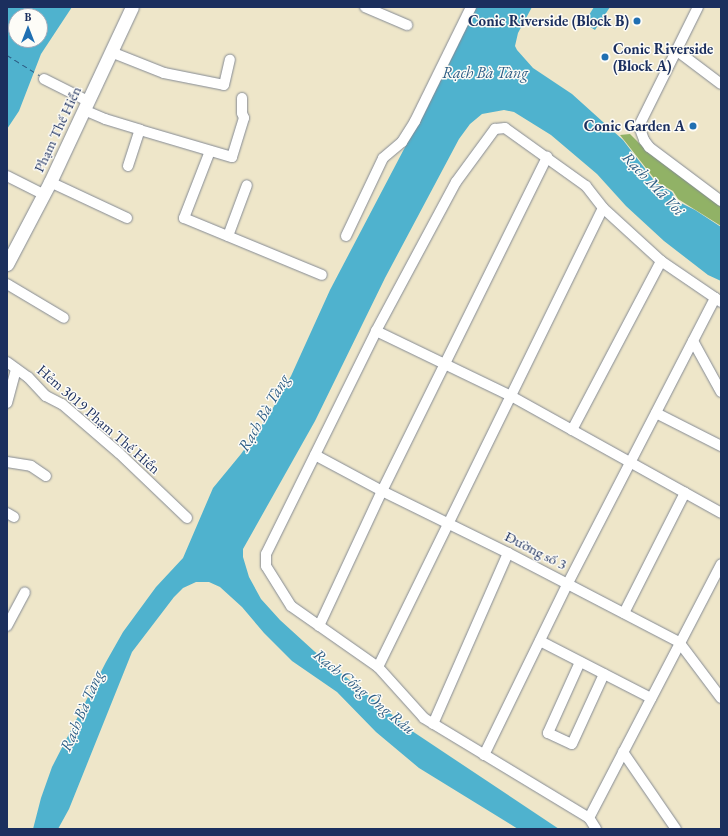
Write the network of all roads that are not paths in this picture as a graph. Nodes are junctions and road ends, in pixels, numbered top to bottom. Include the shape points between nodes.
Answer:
1 (132, 7) edge
2 (365, 7) edge
3 (471, 7) edge
4 (698, 7) edge
5 (407, 25) dead end
6 (676, 50) junction
7 (111, 52) junction
8 (230, 60) dead end
9 (44, 79) dead end
10 (721, 84) edge
11 (242, 98) dead end
12 (86, 105) junction
13 (140, 130) junction
14 (210, 151) junction
15 (547, 156) junction
16 (128, 166) dead end
17 (7, 176) edge
18 (50, 182) junction
19 (247, 185) dead end
20 (43, 194) junction
21 (721, 201) edge
22 (603, 208) junction
23 (127, 218) dead end
24 (228, 236) junction
25 (346, 236) dead end
26 (661, 261) junction
27 (7, 264) edge
28 (322, 275) dead end
29 (7, 284) edge
30 (718, 300) edge
31 (64, 318) dead end
32 (376, 331) junction
33 (693, 341) junction
34 (7, 362) edge
35 (445, 364) junction
36 (16, 369) junction
37 (721, 392) edge
38 (511, 396) junction
39 (7, 403) edge
40 (656, 413) junction
41 (572, 430) junction
42 (721, 446) edge
43 (316, 455) junction
44 (7, 462) edge
45 (630, 463) junction
46 (46, 476) dead end
47 (382, 491) junction
48 (685, 493) junction
49 (721, 513) edge
50 (186, 518) dead end
51 (449, 523) junction
52 (508, 553) junction
53 (721, 564) edge
54 (568, 583) junction
55 (25, 592) dead end
56 (624, 613) junction
57 (7, 626) edge
58 (319, 626) junction
59 (540, 641) junction
60 (679, 642) junction
61 (580, 662) junction
62 (378, 667) junction
63 (604, 674) junction
64 (651, 698) junction
65 (721, 698) edge
66 (433, 724) junction
67 (623, 752) junction
68 (484, 755) junction
69 (589, 818) junction
70 (596, 829) edge
71 (676, 829) edge

1 - 7 main road, Phạm Thế Hiển
2 - 5 street
3 - 25 street via 402,142 383,158
4 - 6 street
6 - 10 street
6 - 21 street via 640,126 644,140 649,147
7 - 8 street via 164,73 224,85
7 - 12 main road, Phạm Thế Hiển
9 - 12 street
11 - 14 street via 244,118 232,157
12 - 13 street via 105,119
12 - 18 main road, Phạm Thế Hiển
13 - 14 street
13 - 16 street
14 - 24 street via 184,218
15 - 22 street via 586,186
15 - 32 street via 505,128 495,129 456,182
15 - 35 street
17 - 20 street
18 - 20 main road, Phạm Thế Hiển
18 - 23 street
19 - 24 street
20 - 27 main road, Phạm Thế Hiển
22 - 26 street
22 - 38 street
24 - 28 street
26 - 30 street
26 - 41 street
29 - 31 street
30 - 33 street
32 - 35 street
32 - 43 street
33 - 37 street
33 - 40 street
34 - 36 street, Hẻm 3019 Phạm Thế Hiển
35 - 38 street
35 - 47 street
36 - 39 street
36 - 50 street, Hẻm 3019 Phạm Thế Hiển via 113,448
38 - 41 street
38 - 51 street
40 - 42 street
40 - 45 street
41 - 45 street
43 - 47 street, Đường số 3
43 - 58 street via 266,554 266,566 290,606
44 - 46 street via 31,466
45 - 48 street
45 - 54 street
47 - 51 street, Đường số 3
47 - 58 street
48 - 49 street
48 - 56 street
51 - 52 street, Đường số 3
51 - 62 street
52 - 54 street, Đường số 3
52 - 66 street
53 - 60 street
54 - 56 street, Đường số 3
54 - 59 street
55 - 57 street
56 - 60 street, Đường số 3
58 - 62 street
59 - 61 street
59 - 68 street
60 - 64 street
60 - 65 street, Đường số 3
61 - 63 street
61 - 63 street via 548,733 572,744
62 - 66 street via 424,718
63 - 64 street
64 - 67 street
66 - 68 street
67 - 69 street
67 - 71 street
68 - 69 street
69 - 70 street

